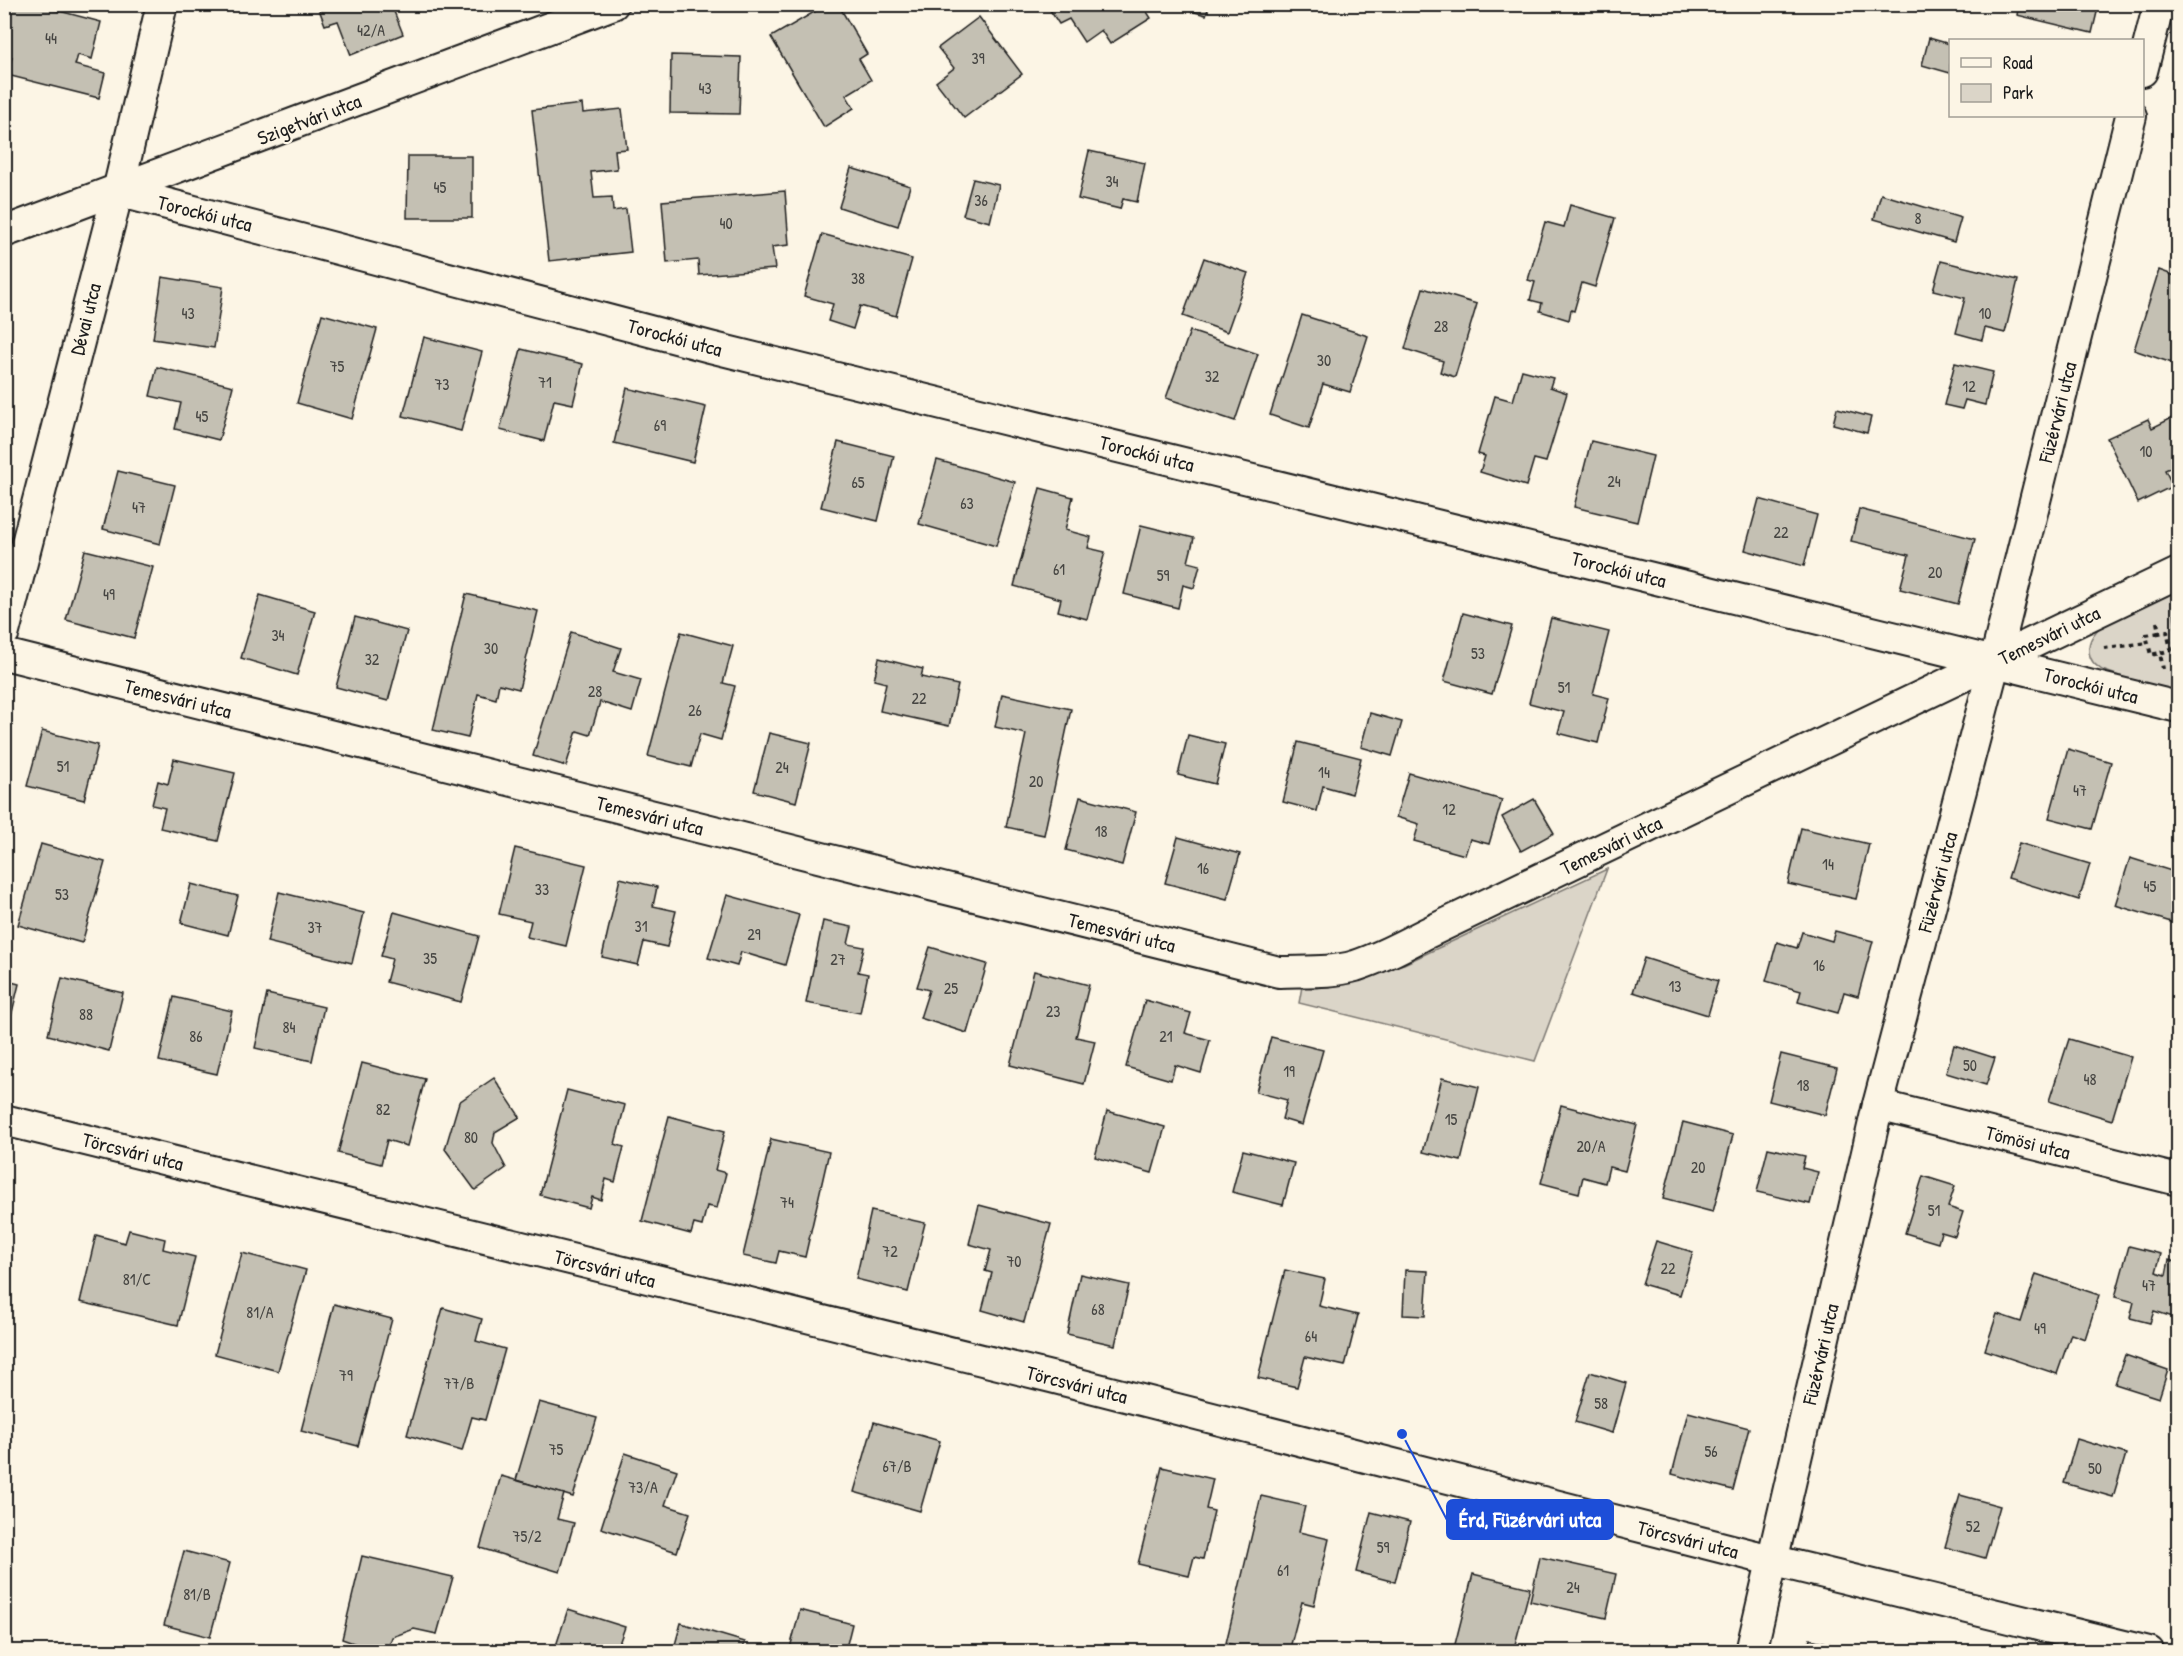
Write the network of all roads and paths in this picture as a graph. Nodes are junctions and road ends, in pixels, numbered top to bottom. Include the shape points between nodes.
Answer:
1 (162, 4) edge
2 (613, 4) edge
3 (2159, 4) edge
4 (2144, 63) edge
5 (2131, 117) edge
6 (118, 191) junction
7 (4, 232) edge
8 (2178, 573) edge
9 (2148, 587) junction
10 (4, 632) edge
11 (2159, 633) junction
12 (2160, 653) junction
13 (4, 654) edge
14 (1995, 661) junction
15 (2175, 706) edge
16 (1878, 1105) junction
17 (4, 1120) edge
18 (2178, 1180) edge
19 (1771, 1560) junction
20 (1751, 1652) edge
21 (2149, 1652) edge

1 - 6 street, Dévai utca
2 - 6 street, Szigetvári utca
3 - 4 street
5 - 14 street, Füzérvári utca
6 - 7 street, Szigetvári utca
6 - 10 street, Dévai utca
6 - 14 street, Torockói utca via 710,347
8 - 9 street, Temesvári utca
9 - 11 path
9 - 14 street, Temesvári utca
11 - 12 path via 2167,631 2171,650
11 - 12 path via 2146,635 2151,655
12 - 15 path
13 - 14 street, Temesvári utca via 1279,972 1353,966 1387,954
14 - 15 street, Torockói utca
14 - 16 street, Füzérvári utca
16 - 18 street, Tömösi utca
16 - 19 street, Füzérvári utca
17 - 19 street, Törcsvári utca via 1051,1377
19 - 20 street, Füzérvári utca
19 - 21 street, Törcsvári utca

